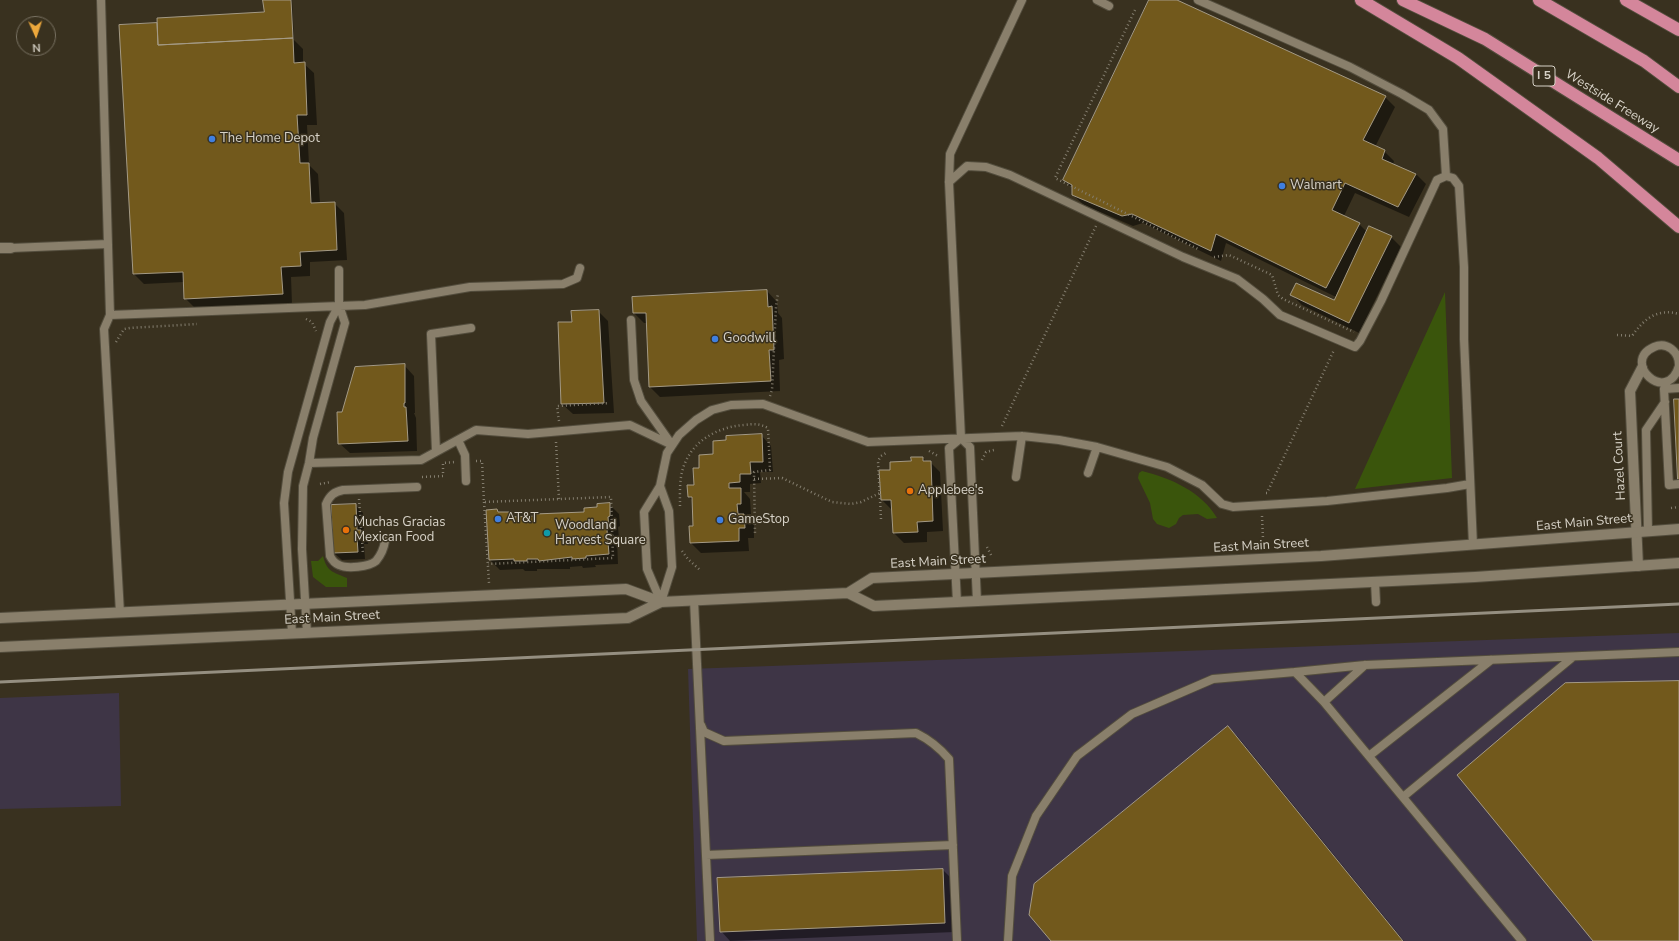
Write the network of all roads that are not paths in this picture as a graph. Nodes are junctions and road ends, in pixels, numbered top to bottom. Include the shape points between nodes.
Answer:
1 (101, 0) edge
2 (1022, 0) edge
3 (1097, 0) edge
4 (1198, 0) edge
5 (1361, 0) edge
6 (1403, 0) edge
7 (1539, 0) edge
8 (1626, 0) edge
9 (1109, 6) dead end
10 (1679, 30) edge
11 (1679, 87) edge
12 (1679, 160) edge
13 (1446, 176) junction
14 (949, 182) junction
15 (1679, 228) edge
16 (108, 244) junction
17 (0, 248) edge
18 (11, 248) joint
19 (580, 268) dead end
20 (339, 270) dead end
21 (339, 305) junction
22 (110, 315) junction
23 (631, 320) dead end
24 (471, 328) dead end
25 (1679, 360) edge
26 (1679, 365) edge
27 (1642, 368) junction
28 (1664, 385) junction
29 (1679, 388) edge
30 (1665, 402) junction
31 (1022, 436) junction
32 (961, 438) junction
33 (458, 440) junction
34 (672, 445) junction
35 (1097, 447) junction
36 (436, 451) junction
37 (309, 463) junction
38 (1088, 473) dead end
39 (1016, 477) dead end
40 (466, 481) dead end
41 (1470, 484) junction
42 (1679, 484) edge
43 (660, 486) junction
44 (417, 487) dead end
45 (1679, 529) edge
46 (1648, 531) junction
47 (1636, 532) junction
48 (385, 541) dead end
49 (1473, 545) junction
50 (1679, 563) edge
51 (1638, 566) junction
52 (976, 573) junction
53 (956, 574) junction
54 (1375, 582) junction
55 (848, 593) junction
56 (694, 600) junction
57 (977, 601) junction
58 (661, 602) junction
59 (957, 602) junction
60 (1376, 602) dead end
61 (305, 604) junction
62 (290, 605) junction
63 (120, 612) junction
64 (0, 618) edge
65 (307, 632) junction
66 (292, 633) junction
67 (0, 647) edge
68 (1679, 652) edge
69 (1573, 657) junction
70 (1491, 660) junction
71 (1365, 665) junction
72 (1295, 672) junction
73 (1324, 702) junction
74 (701, 725) junction
75 (1369, 756) junction
76 (1403, 797) junction
77 (953, 845) junction
78 (706, 855) junction
79 (710, 941) edge
80 (957, 941) edge
81 (1008, 941) edge
82 (1522, 941) edge

1 - 16 lane
2 - 14 lane via 956,138 950,154
3 - 9 lane
4 - 13 lane via 1350,67 1429,110 1443,129
5 - 15 highway via 1458,58 1598,158
6 - 12 highway, Westside Freeway / I 5 via 1485,39
7 - 11 highway via 1644,61
8 - 10 highway
13 - 14 lane via 1437,180 1381,301 1355,347 1280,315 1237,279 1183,257 1017,178 986,166 967,166
13 - 41 lane via 1453,178 1458,186 1464,267
14 - 32 lane
16 - 18 lane
16 - 22 lane
17 - 18 main road
19 - 21 lane via 576,278 563,284 470,287 380,302
20 - 21 lane
21 - 22 lane
21 - 37 lane via 345,323 313,438
21 - 62 lane via 330,322 288,472 284,503
22 - 63 lane via 104,329
23 - 34 lane via 634,380 641,402
24 - 36 lane via 431,334
25 - 26 lane
25 - 27 lane via 1673,350 1657,345 1647,351
26 - 28 lane via 1677,372
27 - 28 lane via 1650,378
27 - 47 main road, Hazel Court via 1630,391
28 - 29 lane
28 - 30 lane
30 - 42 lane via 1669,485
30 - 46 lane via 1646,430
31 - 32 lane
31 - 35 lane
31 - 39 lane
32 - 34 lane via 868,442 766,405 731,405 712,410 696,420
32 - 52 lane via 970,447
32 - 53 lane via 949,448
33 - 34 lane via 476,430 528,434 630,425
33 - 36 lane
33 - 40 lane via 465,455
34 - 43 lane via 667,453
35 - 38 lane
35 - 41 lane via 1167,467 1202,484 1222,504 1233,507 1432,490
36 - 37 lane via 421,460
37 - 61 lane via 302,498
41 - 49 lane
43 - 58 lane via 669,511 672,567
43 - 58 lane via 644,512 647,569
44 - 48 lane via 336,491 328,499 326,504 330,556 334,562 348,567 368,565 375,562 384,548
45 - 46 main road, East Main Street
46 - 47 main road, East Main Street
47 - 49 main road, East Main Street
47 - 51 main road, Hazel Court
49 - 52 main road, East Main Street via 1321,556
50 - 51 main road, East Main Street
51 - 54 main road, East Main Street
52 - 53 main road, East Main Street
52 - 57 lane
53 - 55 main road, East Main Street via 872,578
53 - 59 lane
54 - 57 main road, East Main Street
54 - 60 lane
55 - 56 main road, East Main Street
55 - 59 main road, East Main Street via 874,606
56 - 58 main road, East Main Street
56 - 74 lane
57 - 59 main road, East Main Street
58 - 61 main road, East Main Street via 626,589
58 - 65 main road, East Main Street via 628,618
61 - 62 main road, East Main Street
61 - 65 lane
62 - 63 main road, East Main Street
62 - 66 lane
63 - 64 main road, East Main Street
65 - 66 main road, East Main Street
66 - 67 main road, East Main Street
68 - 69 lane
69 - 70 lane
69 - 76 lane
70 - 71 lane
70 - 75 lane
71 - 72 lane
71 - 73 lane
72 - 73 lane
72 - 81 lane via 1213,679 1132,714 1077,756 1036,816 1012,876
73 - 75 lane
74 - 77 lane via 704,732 724,741 916,733 929,739 949,759
74 - 78 lane
75 - 76 lane
76 - 82 lane
77 - 78 lane
77 - 80 lane
78 - 79 lane

